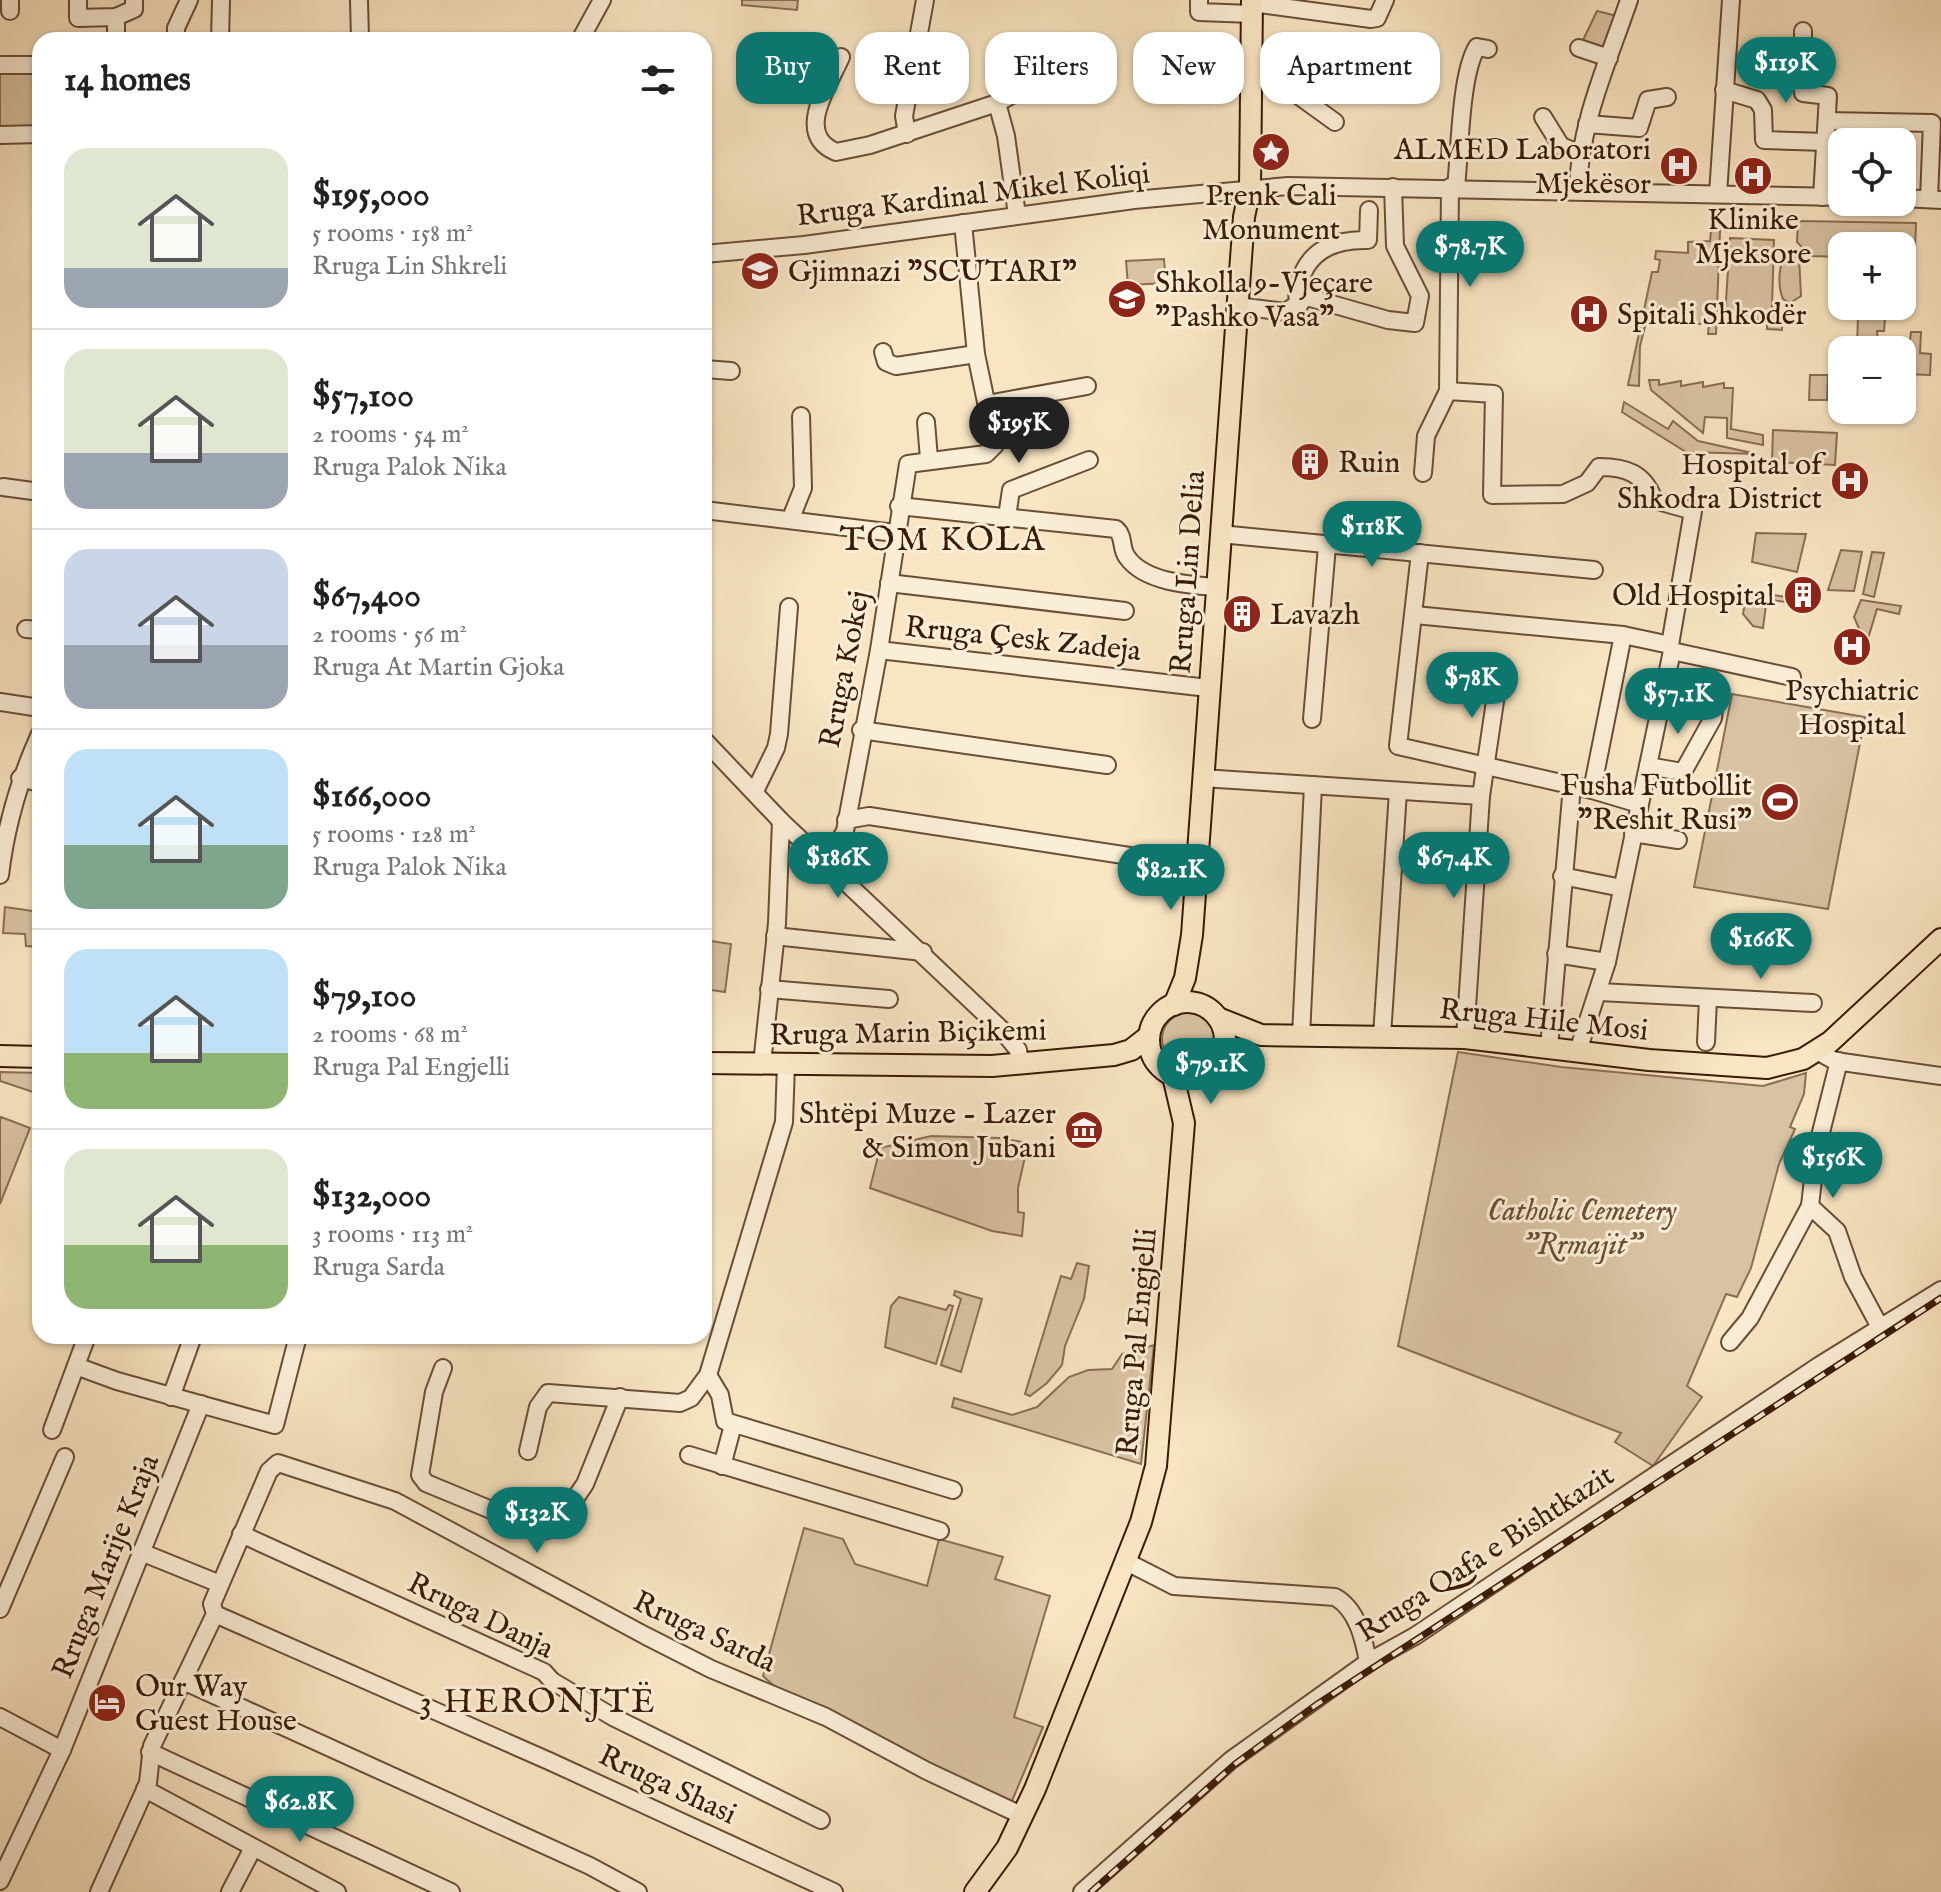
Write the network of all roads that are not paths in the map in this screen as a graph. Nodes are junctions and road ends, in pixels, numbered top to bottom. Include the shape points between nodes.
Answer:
1 (78, 0) edge
2 (134, 0) edge
3 (221, 0) edge
4 (359, 0) edge
5 (602, 0) edge
6 (925, 0) edge
7 (1199, 0) edge
8 (1385, 0) edge
9 (1629, 0) edge
10 (1731, 0) edge
11 (183, 4) edge
12 (1252, 6) edge
13 (116, 17) junction
14 (1803, 31) dead end
15 (116, 32) edge
16 (176, 32) edge
17 (220, 32) edge
18 (360, 32) edge
19 (584, 32) edge
20 (1579, 48) dead end
21 (1488, 49) dead end
22 (1251, 56) junction
23 (841, 57) dead end
24 (1609, 58) junction
25 (0, 65) edge
26 (32, 65) edge
27 (1724, 90) junction
28 (1667, 97) dead end
29 (994, 104) edge
30 (997, 104) edge
31 (1543, 117) dead end
32 (1936, 120) edge
33 (1827, 121) junction
34 (1335, 122) dead end
35 (1587, 124) junction
36 (32, 134) edge
37 (907, 134) junction
38 (0, 135) edge
39 (1826, 142) junction
40 (1581, 154) junction
41 (1393, 187) junction
42 (1453, 187) junction
43 (1250, 188) junction
44 (1578, 191) junction
45 (1718, 194) junction
46 (1822, 197) junction
47 (1828, 197) edge
48 (1935, 199) edge
49 (1369, 210) dead end
50 (1017, 215) junction
51 (963, 223) junction
52 (712, 253) edge
53 (1300, 304) junction
54 (1237, 306) junction
55 (883, 352) dead end
56 (976, 354) junction
57 (712, 370) edge
58 (731, 371) dead end
59 (1087, 386) dead end
60 (1448, 391) junction
61 (987, 404) junction
62 (801, 416) dead end
63 (926, 422) dead end
64 (929, 459) junction
65 (1089, 460) dead end
66 (1423, 473) dead end
67 (3, 487) dead end
68 (32, 491) edge
69 (899, 506) junction
70 (712, 511) edge
71 (1007, 517) junction
72 (791, 518) junction
73 (895, 533) junction
74 (1220, 534) junction
75 (1327, 546) junction
76 (1420, 553) junction
77 (1594, 570) dead end
78 (889, 583) junction
79 (1216, 587) junction
80 (789, 607) dead end
81 (1125, 611) dead end
82 (1415, 615) junction
83 (1623, 635) junction
84 (1671, 648) junction
85 (879, 650) junction
86 (1792, 677) dead end
87 (1498, 681) dead end
88 (1208, 688) junction
89 (0, 702) edge
90 (32, 707) edge
91 (1714, 708) dead end
92 (1312, 719) dead end
93 (861, 730) junction
94 (32, 752) edge
95 (712, 752) edge
96 (1107, 765) dead end
97 (1484, 766) junction
98 (1648, 766) junction
99 (20, 778) junction
100 (1202, 778) junction
101 (32, 781) edge
102 (1313, 785) junction
103 (1572, 786) junction
104 (1592, 790) junction
105 (755, 791) junction
106 (1398, 791) junction
107 (1481, 796) junction
108 (1639, 804) junction
109 (846, 820) junction
110 (781, 821) junction
111 (1633, 833) junction
112 (2, 835) edge
113 (1678, 840) dead end
114 (827, 862) junction
115 (1195, 866) junction
116 (0, 875) edge
117 (1562, 876) junction
118 (1622, 888) junction
119 (775, 936) junction
120 (1941, 939) edge
121 (923, 952) junction
122 (1556, 954) junction
123 (1190, 961) junction
124 (1607, 962) junction
125 (769, 989) junction
126 (1599, 992) junction
127 (889, 999) dead end
128 (1708, 999) junction
129 (1813, 1003) dead end
130 (1199, 1004) junction
131 (1174, 1005) junction
132 (1218, 1018) junction
133 (1261, 1035) junction
134 (1149, 1036) junction
135 (1301, 1036) junction
136 (1382, 1036) junction
137 (1465, 1038) junction
138 (1706, 1042) dead end
139 (1549, 1047) junction
140 (1578, 1051) junction
141 (1817, 1051) junction
142 (1223, 1053) junction
143 (1114, 1055) junction
144 (0, 1056) edge
145 (32, 1057) edge
146 (1839, 1061) junction
147 (712, 1063) edge
148 (1020, 1063) junction
149 (762, 1064) junction
150 (786, 1064) junction
151 (1166, 1070) junction
152 (1200, 1076) junction
153 (1941, 1076) edge
154 (1184, 1123) junction
155 (1810, 1206) junction
156 (1941, 1290) edge
157 (1881, 1329) junction
158 (1730, 1342) dead end
159 (84, 1344) edge
160 (190, 1344) edge
161 (296, 1344) edge
162 (76, 1366) junction
163 (443, 1368) dead end
164 (708, 1375) junction
165 (171, 1397) junction
166 (620, 1397) junction
167 (201, 1404) junction
168 (733, 1425) junction
169 (52, 1430) dead end
170 (528, 1451) dead end
171 (689, 1455) dead end
172 (65, 1457) dead end
173 (722, 1466) junction
174 (953, 1490) dead end
175 (940, 1531) dead end
176 (241, 1534) junction
177 (141, 1552) junction
178 (1125, 1561) junction
179 (220, 1584) junction
180 (0, 1609) edge
181 (215, 1614) junction
182 (1368, 1662) junction
183 (183, 1681) junction
184 (0, 1717) edge
185 (62, 1750) junction
186 (150, 1752) junction
187 (145, 1789) junction
188 (1023, 1816) junction
189 (821, 1820) dead end
190 (253, 1848) junction
191 (0, 1881) edge
192 (99, 1892) edge
193 (230, 1892) edge
194 (337, 1892) edge
195 (451, 1892) edge
196 (638, 1892) edge
197 (834, 1892) edge
198 (975, 1892) edge
199 (1082, 1892) edge

1 - 13 street via 78,18
2 - 13 street via 134,9
3 - 17 street
4 - 18 street
5 - 19 street
6 - 37 street via 904,116
7 - 12 street via 1199,12
8 - 12 street via 1377,18 1371,19
9 - 24 street
10 - 27 street
11 - 16 street
12 - 22 main road, Rruga Lin Delia
13 - 15 street
14 - 33 street via 1803,93 1828,96
20 - 24 street
21 - 42 street via 1477,47 1471,62
22 - 34 street via 1298,58 1299,96
22 - 43 main road, Rruga Lin Delia
23 - 37 street via 817,115 818,141 836,152
24 - 35 street
25 - 26 street
27 - 39 street via 1757,100 1763,110 1764,140
27 - 45 street
28 - 35 street via 1648,100 1639,128
29 - 37 street
30 - 50 street
31 - 40 street via 1561,146
32 - 33 street
32 - 48 street
33 - 39 street
35 - 40 street
36 - 38 street
39 - 46 street
40 - 44 street
41 - 42 street, Rruga Kardinal Mikel Koliqi
41 - 43 street, Rruga Kardinal Mikel Koliqi
41 - 53 street via 1395,246 1420,296 1415,323 1307,297
42 - 44 street, Rruga Kardinal Mikel Koliqi
42 - 60 street
43 - 50 street, Rruga Kardinal Mikel Koliqi
43 - 54 main road, Rruga Lin Delia
44 - 45 street, Rruga Kardinal Mikel Koliqi
45 - 46 street, Rruga Kardinal Mikel Koliqi
46 - 47 street, Rruga Kardinal Mikel Koliqi
49 - 53 street via 1368,240 1348,240 1317,252 1301,274 1296,297
50 - 51 street, Rruga Kardinal Mikel Koliqi
51 - 52 street, Rruga Kardinal Mikel Koliqi
51 - 56 street
53 - 54 street via 1286,312
54 - 74 main road, Rruga Lin Delia
55 - 56 street via 886,362 896,366
56 - 61 street
57 - 58 street
59 - 61 street
60 - 66 street via 1426,436
60 - 84 street via 1494,394 1492,495 1563,494 1587,483 1599,467 1615,467 1642,478 1654,500 1693,511
61 - 64 street via 993,451
62 - 72 street via 803,488
63 - 64 street
64 - 69 street, Rruga Kokej via 908,464
65 - 71 street via 1011,490
67 - 68 street
69 - 71 street
69 - 73 street, Rruga Kokej
70 - 72 street
71 - 79 street via 1116,529 1124,554 1134,565 1170,581
72 - 73 street
73 - 78 street, Rruga Kokej
74 - 75 street
74 - 79 main road, Rruga Lin Delia
75 - 76 street
75 - 92 street
76 - 77 street
76 - 82 street
78 - 81 street
78 - 85 street, Rruga Kokej
79 - 88 main road, Rruga Lin Delia
80 - 105 street via 776,748
82 - 83 street
82 - 97 street via 1398,746
83 - 84 street
83 - 104 street
84 - 86 street
84 - 98 street
85 - 88 street, Rruga Çesk Zadeja
85 - 93 street, Rruga Kokej
87 - 97 street
88 - 100 main road, Rruga Lin Delia
89 - 90 street
91 - 98 street via 1683,772
93 - 96 street
93 - 109 street, Rruga Kokej
94 - 99 street
95 - 105 street
97 - 103 street
97 - 107 street
98 - 108 street
99 - 101 street
99 - 112 street
100 - 102 street
100 - 115 main road, Rruga Lin Delia
102 - 106 street
102 - 135 street
103 - 104 street
103 - 117 street
104 - 108 street
105 - 110 street
106 - 107 street
106 - 136 street
107 - 137 street
108 - 111 street
109 - 114 street, Rruga Kokej
109 - 115 street via 869,816
110 - 114 street
110 - 119 street
111 - 113 street
111 - 118 street
112 - 116 street
114 - 121 street
115 - 123 main road, Rruga Lin Delia
117 - 118 street
117 - 122 street
118 - 124 street
119 - 121 street
119 - 125 street
120 - 141 main road, Rruga Hile Mosi
121 - 148 street via 1001,1029 1018,1050
122 - 124 street
122 - 139 street
123 - 130 main road, Rruga Lin Delia
123 - 131 main road, Rruga Lin Delia
124 - 126 street
125 - 127 street
125 - 149 street
126 - 128 street
126 - 140 street
128 - 129 street
128 - 138 street
130 - 131 main road
130 - 132 main road
131 - 134 main road via 1153,1023
132 - 133 main road, Rruga Hile Mosi
132 - 142 main road
133 - 135 main road, Rruga Hile Mosi
133 - 142 main road, Rruga Hile Mosi
134 - 143 main road, Rruga Marin Biçikemi
134 - 151 main road via 1150,1050
135 - 136 main road, Rruga Hile Mosi
136 - 137 main road, Rruga Hile Mosi
137 - 139 main road, Rruga Hile Mosi
139 - 140 main road, Rruga Hile Mosi
140 - 141 main road, Rruga Hile Mosi via 1742,1069 1785,1065
141 - 146 street
142 - 152 main road
143 - 148 main road, Rruga Marin Biçikemi
143 - 151 main road, Rruga Marin Biçikemi
144 - 145 main road
146 - 153 street
146 - 155 street via 1816,1152
147 - 149 main road, Rruga Marin Biçikemi
148 - 150 main road, Rruga Marin Biçikemi
149 - 150 main road, Rruga Marin Biçikemi
150 - 164 street via 784,1122
151 - 152 main road
151 - 154 main road, Rruga Pal Engjelli
152 - 154 main road, Rruga Pal Engjelli
154 - 178 main road, Rruga Pal Engjelli via 1156,1466
155 - 157 street via 1837,1231 1853,1277
155 - 158 street via 1750,1318
156 - 157 street, Rruga Qafa e Bishtkazit
157 - 182 street, Rruga Qafa e Bishtkazit
159 - 162 street
160 - 165 street
161 - 167 street via 275,1425
162 - 165 street
162 - 169 street
163 - 166 street via 420,1475 426,1483 542,1531 555,1528 576,1502
164 - 166 street via 685,1402
164 - 168 street via 720,1395 725,1421
165 - 167 street
166 - 170 street via 548,1393 538,1407
167 - 177 street, Rruga Marije Kraja
168 - 173 street
168 - 174 street
171 - 173 street
172 - 180 street
173 - 175 street
176 - 179 street
176 - 188 street, Rruga Sarda via 275,1463 395,1501 711,1669 826,1717
176 - 189 street, Rruga Danja via 544,1672 613,1717
177 - 179 street
177 - 185 street, Rruga Marije Kraja
178 - 182 street via 1174,1586 1335,1597 1353,1615
178 - 188 main road, Rruga Pal Engjelli
179 - 181 street via 212,1604
181 - 183 street
181 - 197 street, Rruga Shasi
182 - 199 street, Rruga Qafa e Bishtkazit via 1231,1760
183 - 186 street
183 - 196 street
184 - 185 street
185 - 191 street, Rruga Marije Kraja
186 - 187 street via 151,1775
186 - 195 street
187 - 190 street
187 - 192 street
188 - 198 main road, Rruga Pal Engjelli
190 - 193 street
190 - 194 street

